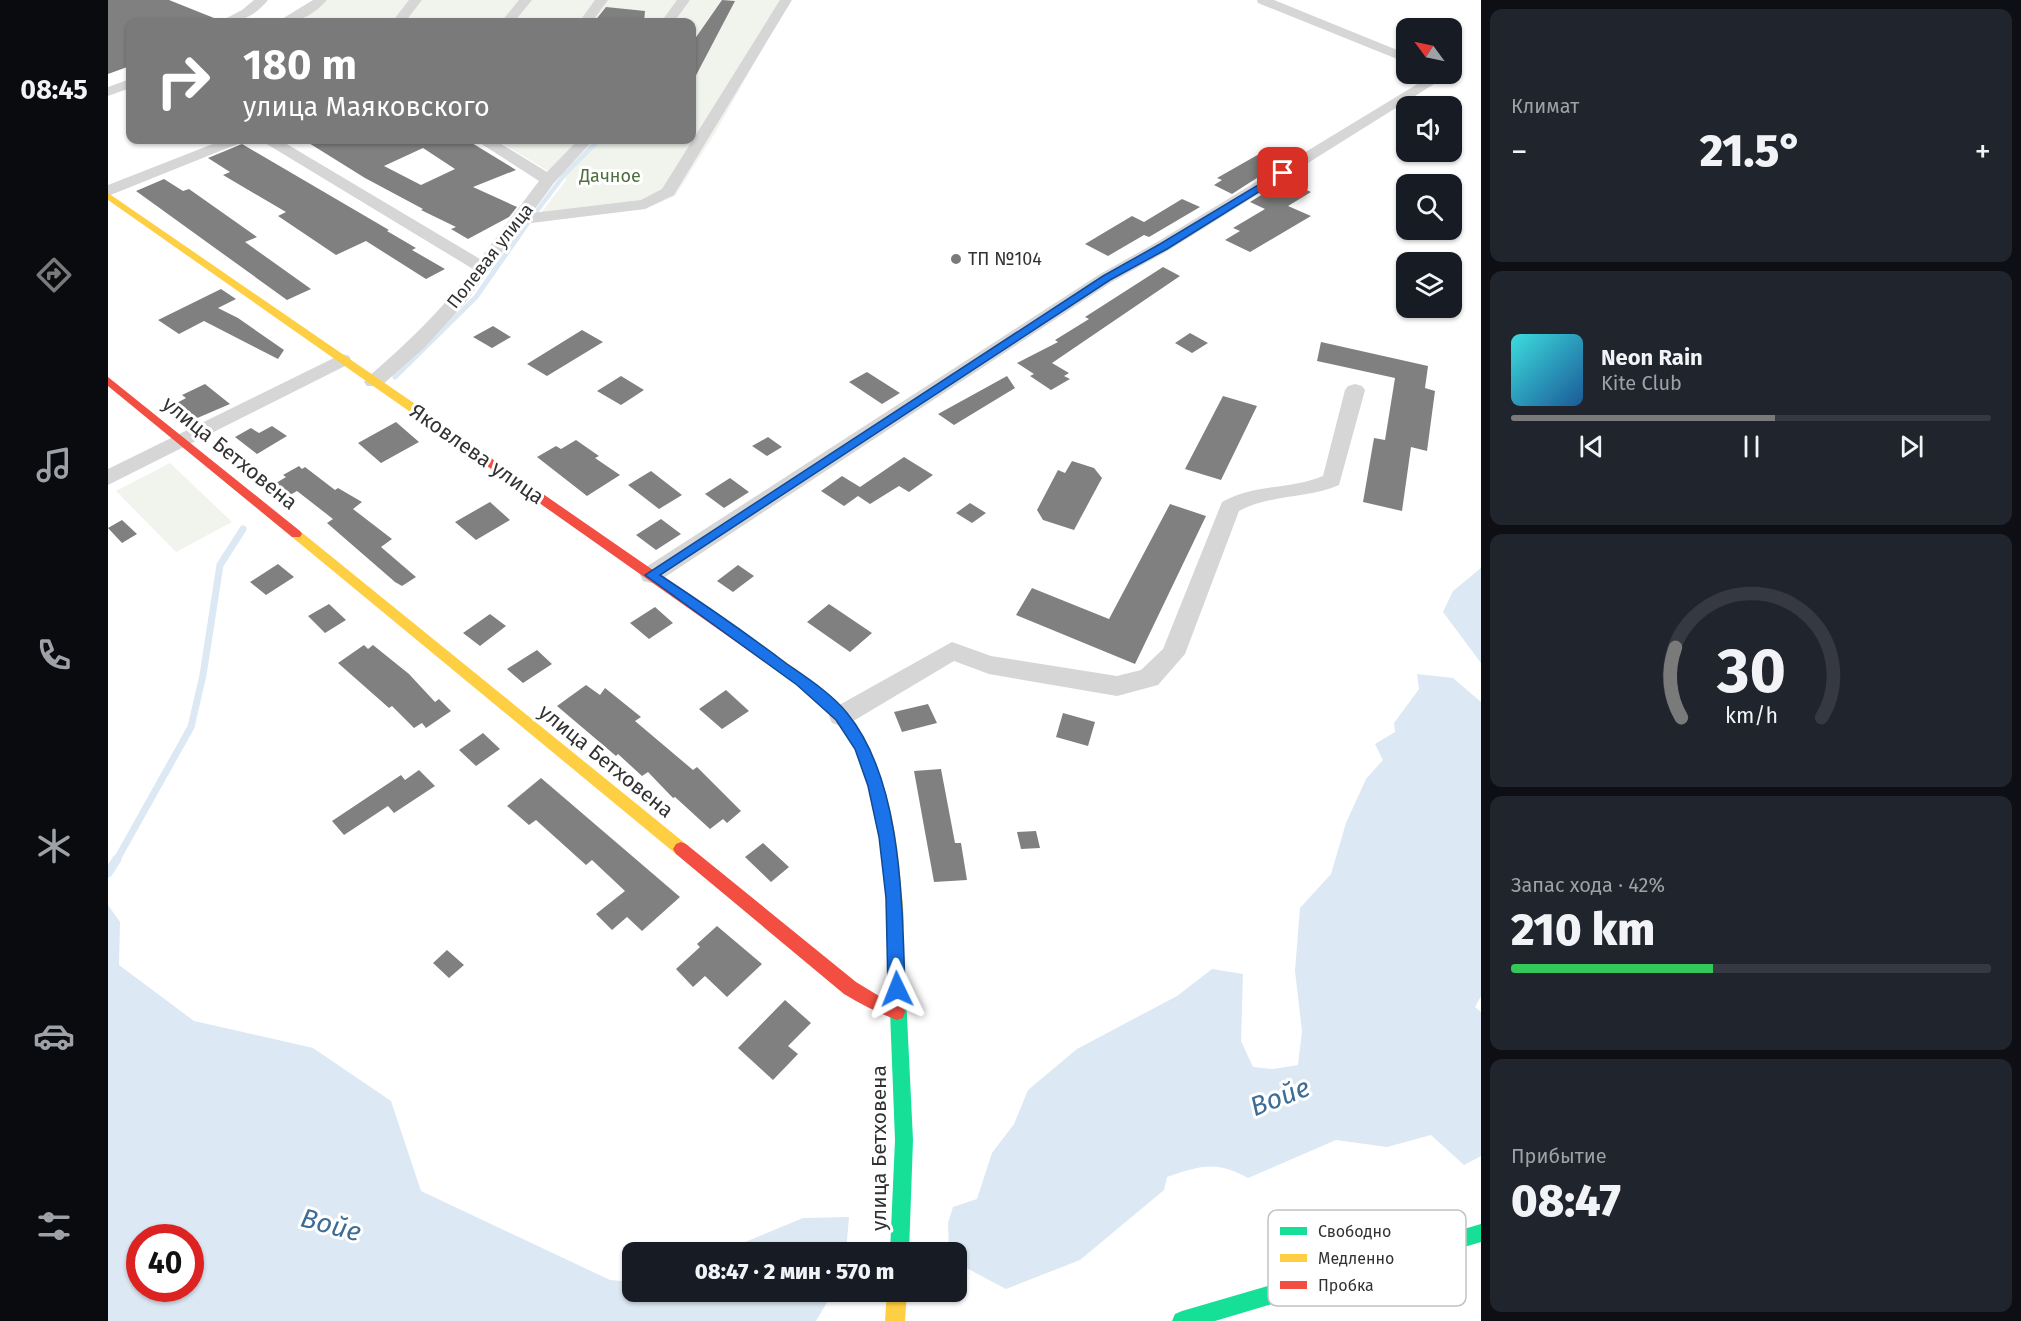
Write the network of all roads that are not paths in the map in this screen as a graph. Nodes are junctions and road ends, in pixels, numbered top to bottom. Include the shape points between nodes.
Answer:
1 (262, 0) edge
2 (321, 0) edge
3 (416, 0) edge
4 (526, 0) edge
5 (602, 0) edge
6 (684, 0) edge
7 (786, 0) edge
8 (1263, 0) edge
9 (247, 13) junction
10 (235, 18) edge
11 (267, 18) edge
12 (283, 18) edge
13 (401, 18) edge
14 (510, 18) edge
15 (588, 18) edge
16 (670, 18) edge
17 (1396, 54) edge
18 (1426, 84) edge
19 (126, 85) edge
20 (108, 92) edge
21 (225, 144) edge
22 (277, 144) edge
23 (491, 144) edge
24 (582, 144) edge
25 (548, 180) junction
26 (108, 191) edge
27 (108, 196) edge
28 (518, 220) junction
29 (483, 268) junction
30 (342, 360) junction
31 (108, 380) edge
32 (374, 382) junction
33 (1355, 390) dead end
34 (182, 441) junction
35 (108, 477) edge
36 (651, 575) junction
37 (842, 716) junction
38 (897, 1012) junction
39 (1481, 1233) edge
40 (1466, 1237) edge
41 (900, 1242) edge
42 (1268, 1296) edge
43 (896, 1302) edge
44 (895, 1321) edge
45 (1182, 1321) edge

1 - 9 street
2 - 12 street via 306,12
3 - 13 street
4 - 14 street
5 - 15 street
6 - 16 street
7 - 28 street via 668,192 645,204
8 - 17 street
9 - 10 street
9 - 11 street
18 - 36 street via 1106,278
19 - 20 street
21 - 26 street
22 - 29 street
23 - 25 street, Полевая улица
24 - 25 street
25 - 28 street, Полевая улица
27 - 30 street, Яковлева улица
28 - 29 street, Полевая улица
29 - 32 street, Полевая улица via 424,336
30 - 32 street, Яковлева улица
30 - 34 street
31 - 34 street, улица Бетховена
32 - 36 street, Яковлева улица
33 - 37 street via 1332,480 1321,486 1244,497 1230,507 1173,654 1149,678 1117,686 989,665 952,651
34 - 35 street
34 - 38 street, улица Бетховена via 850,988
36 - 37 street, Яковлева улица via 727,626
37 - 38 street, Яковлева улица via 862,747 876,786 887,837 894,898
38 - 41 street, улица Бетховена via 904,1140
39 - 40 street
42 - 45 street
43 - 44 street

